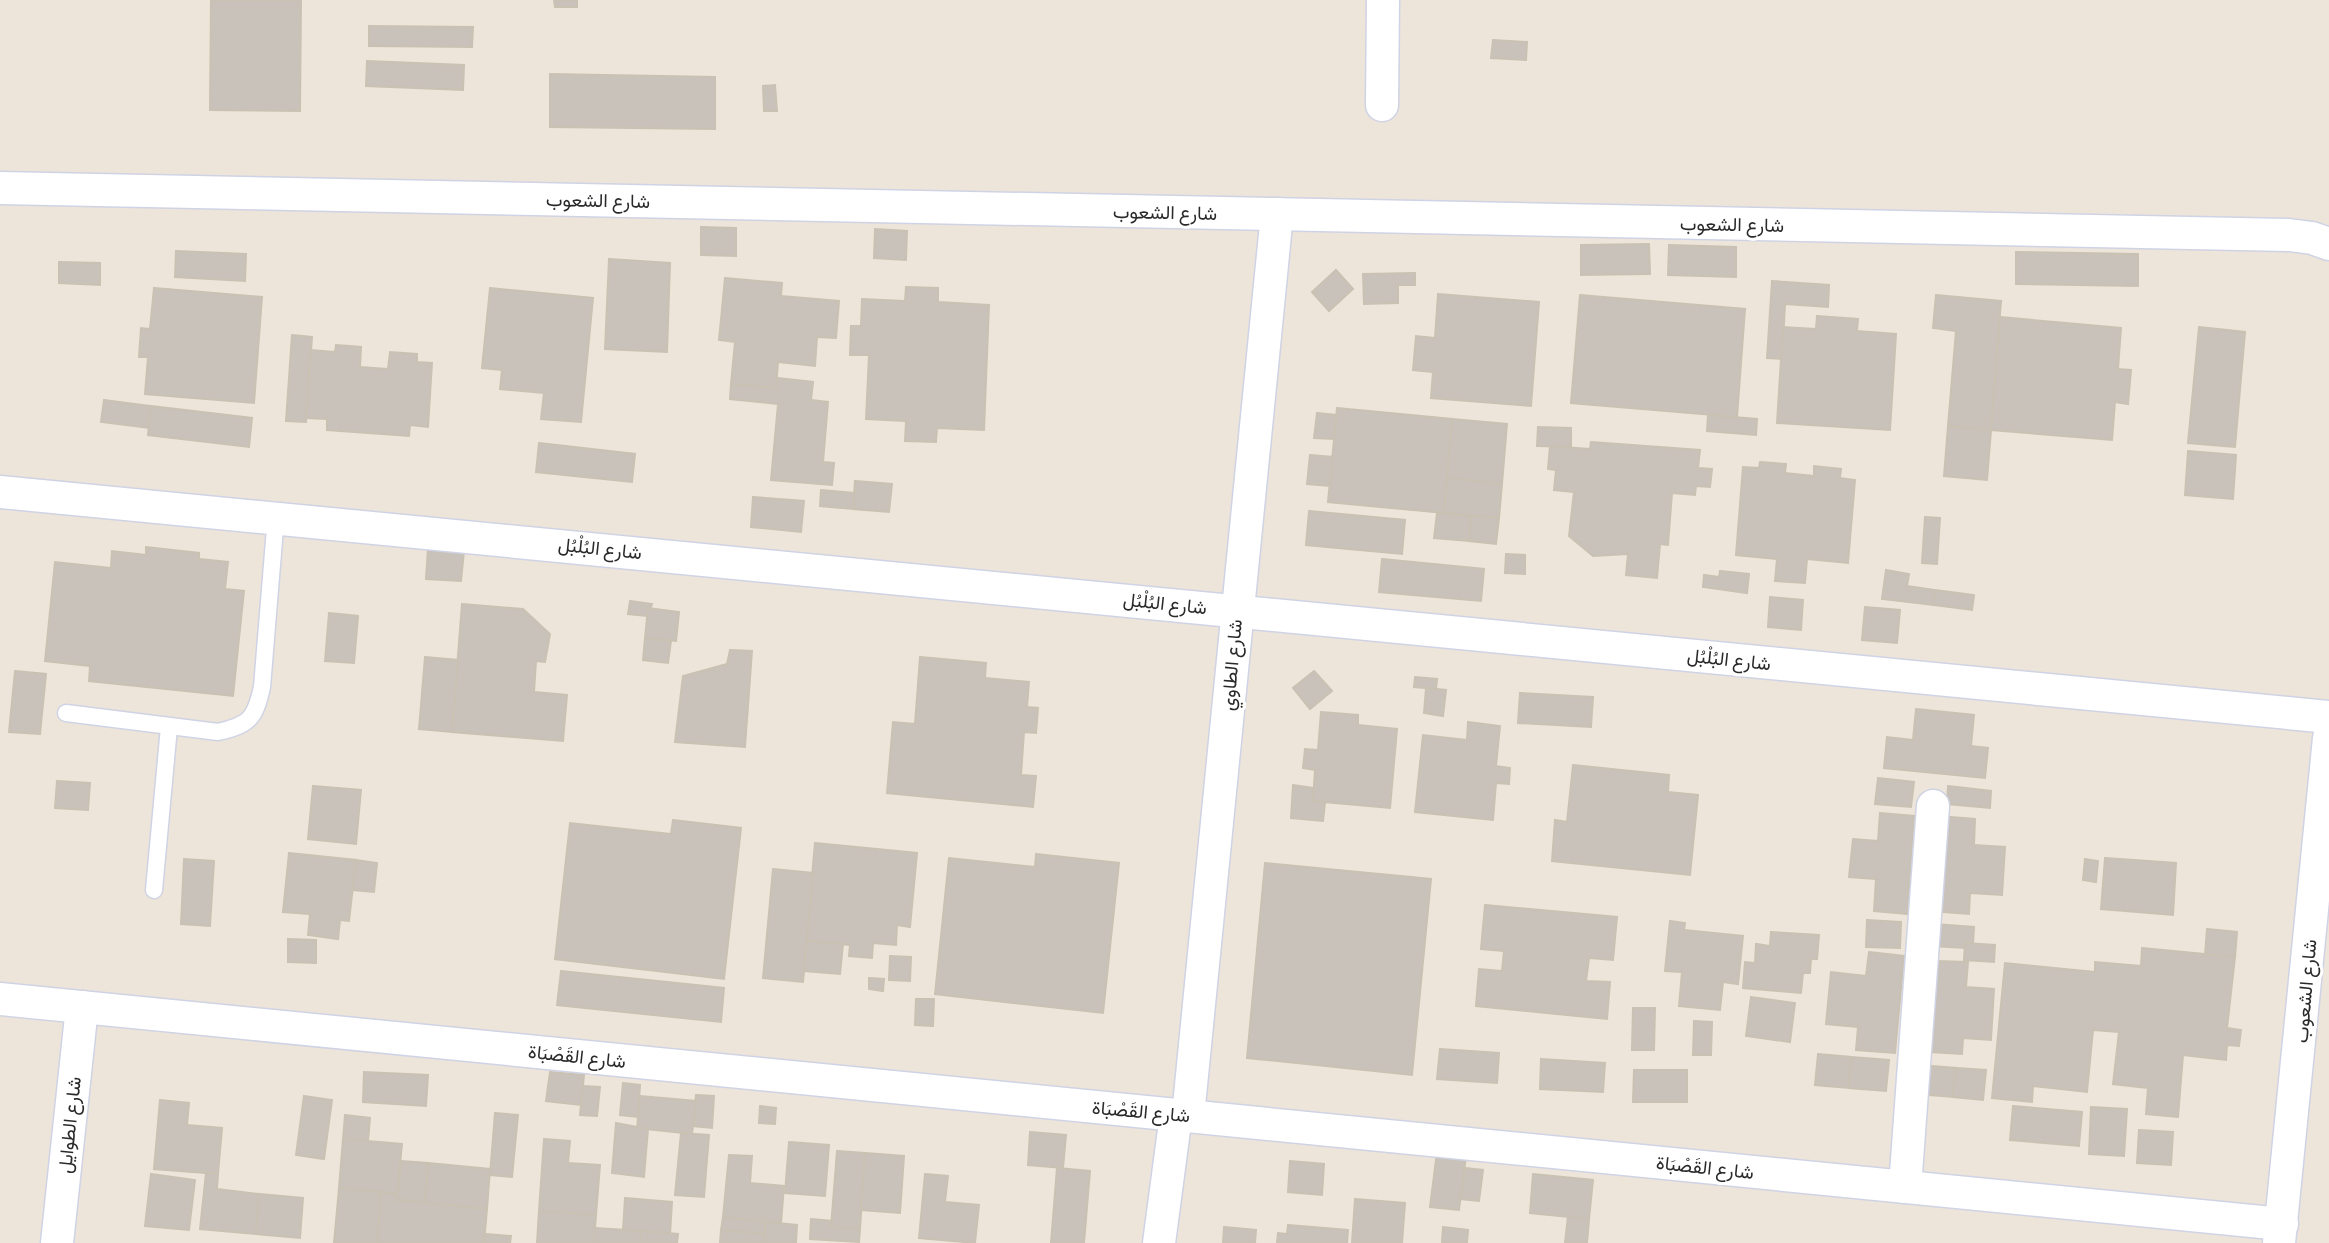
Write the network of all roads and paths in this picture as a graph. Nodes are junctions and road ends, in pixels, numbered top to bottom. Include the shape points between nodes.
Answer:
1 (1383, 0) edge
2 (1382, 105) dead end
3 (0, 188) edge
4 (1277, 214) junction
5 (2329, 244) edge
6 (0, 492) edge
7 (276, 516) junction
8 (1236, 610) junction
9 (66, 713) dead end
10 (2329, 717) edge
11 (169, 727) junction
12 (2329, 738) edge
13 (1933, 806) dead end
14 (154, 890) dead end
15 (0, 999) edge
16 (82, 1007) junction
17 (1182, 1115) junction
18 (1905, 1187) junction
19 (2281, 1234) edge
20 (57, 1243) edge
21 (1160, 1243) edge

1 - 2 street
3 - 4 street, شارع الشعوب
4 - 5 street, شارع الشعوب via 2289,235
4 - 8 street, شارع الطاوي
6 - 7 street, شارع البُلْبُل
7 - 8 street, شارع البُلْبُل
7 - 11 lane via 257,709 242,726 218,732
8 - 10 street, شارع البُلْبُل
8 - 17 street, شارع الطاوي
9 - 11 lane
11 - 14 lane
12 - 19 street, شارع الشعوب
13 - 18 street
15 - 16 street, شارع القَصْبَاة
16 - 17 street, شارع القَصْبَاة
16 - 20 street, شارع الطوايل
17 - 18 street, شارع القَصْبَاة
17 - 21 street, شارع الطاوي
18 - 19 street, شارع القَصْبَاة

